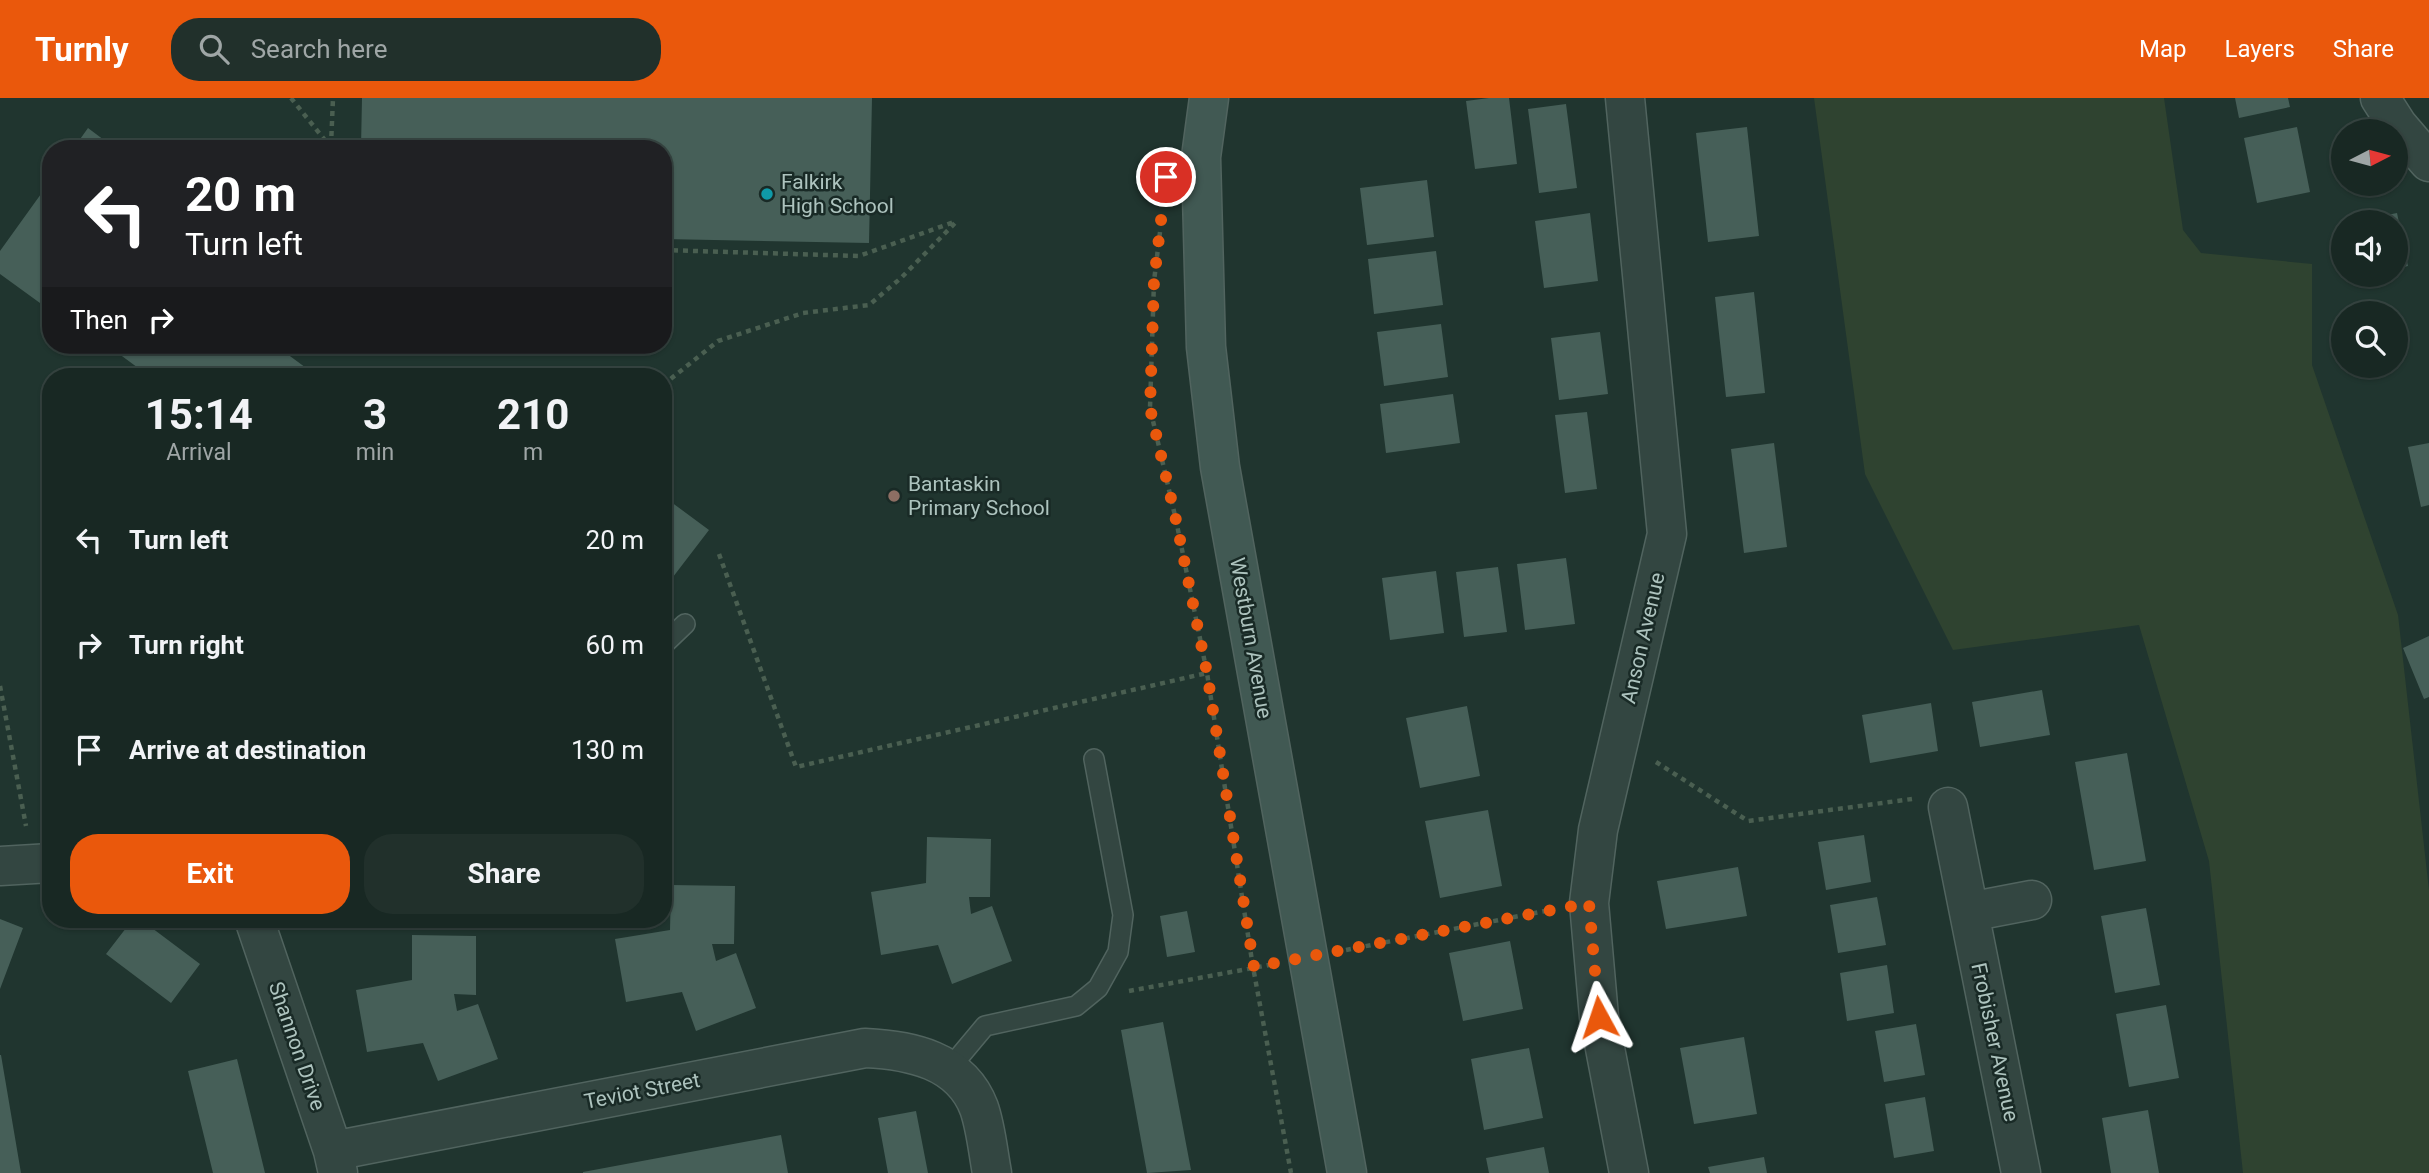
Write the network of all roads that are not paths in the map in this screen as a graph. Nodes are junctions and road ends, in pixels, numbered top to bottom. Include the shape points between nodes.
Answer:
1 (1209, 98) edge
2 (1625, 98) edge
3 (2380, 98) edge
4 (2429, 162) edge
5 (685, 624) dead end
6 (672, 636) edge
7 (1094, 759) dead end
8 (1948, 807) road end
9 (2032, 900) dead end
10 (1969, 912) junction
11 (257, 928) edge
12 (949, 1069) junction
13 (336, 1162) edge
14 (992, 1173) edge
15 (1347, 1173) edge
16 (1629, 1173) edge
17 (2021, 1173) edge

1 - 15 main road, Westburn Avenue via 1201,157 1206,347 1218,454
2 - 16 street, Anson Avenue via 1667,534 1598,831 1589,903 1599,1017
3 - 4 street
5 - 6 lane
7 - 12 lane via 1123,915 1118,952 1098,988 1076,1006 985,1026
8 - 10 street, Frobisher Avenue
9 - 10 street
10 - 17 street, Frobisher Avenue
11 - 13 street, Shannon Drive
12 - 13 street, Teviot Street via 926,1056 865,1048
12 - 14 street via 967,1086 979,1108

